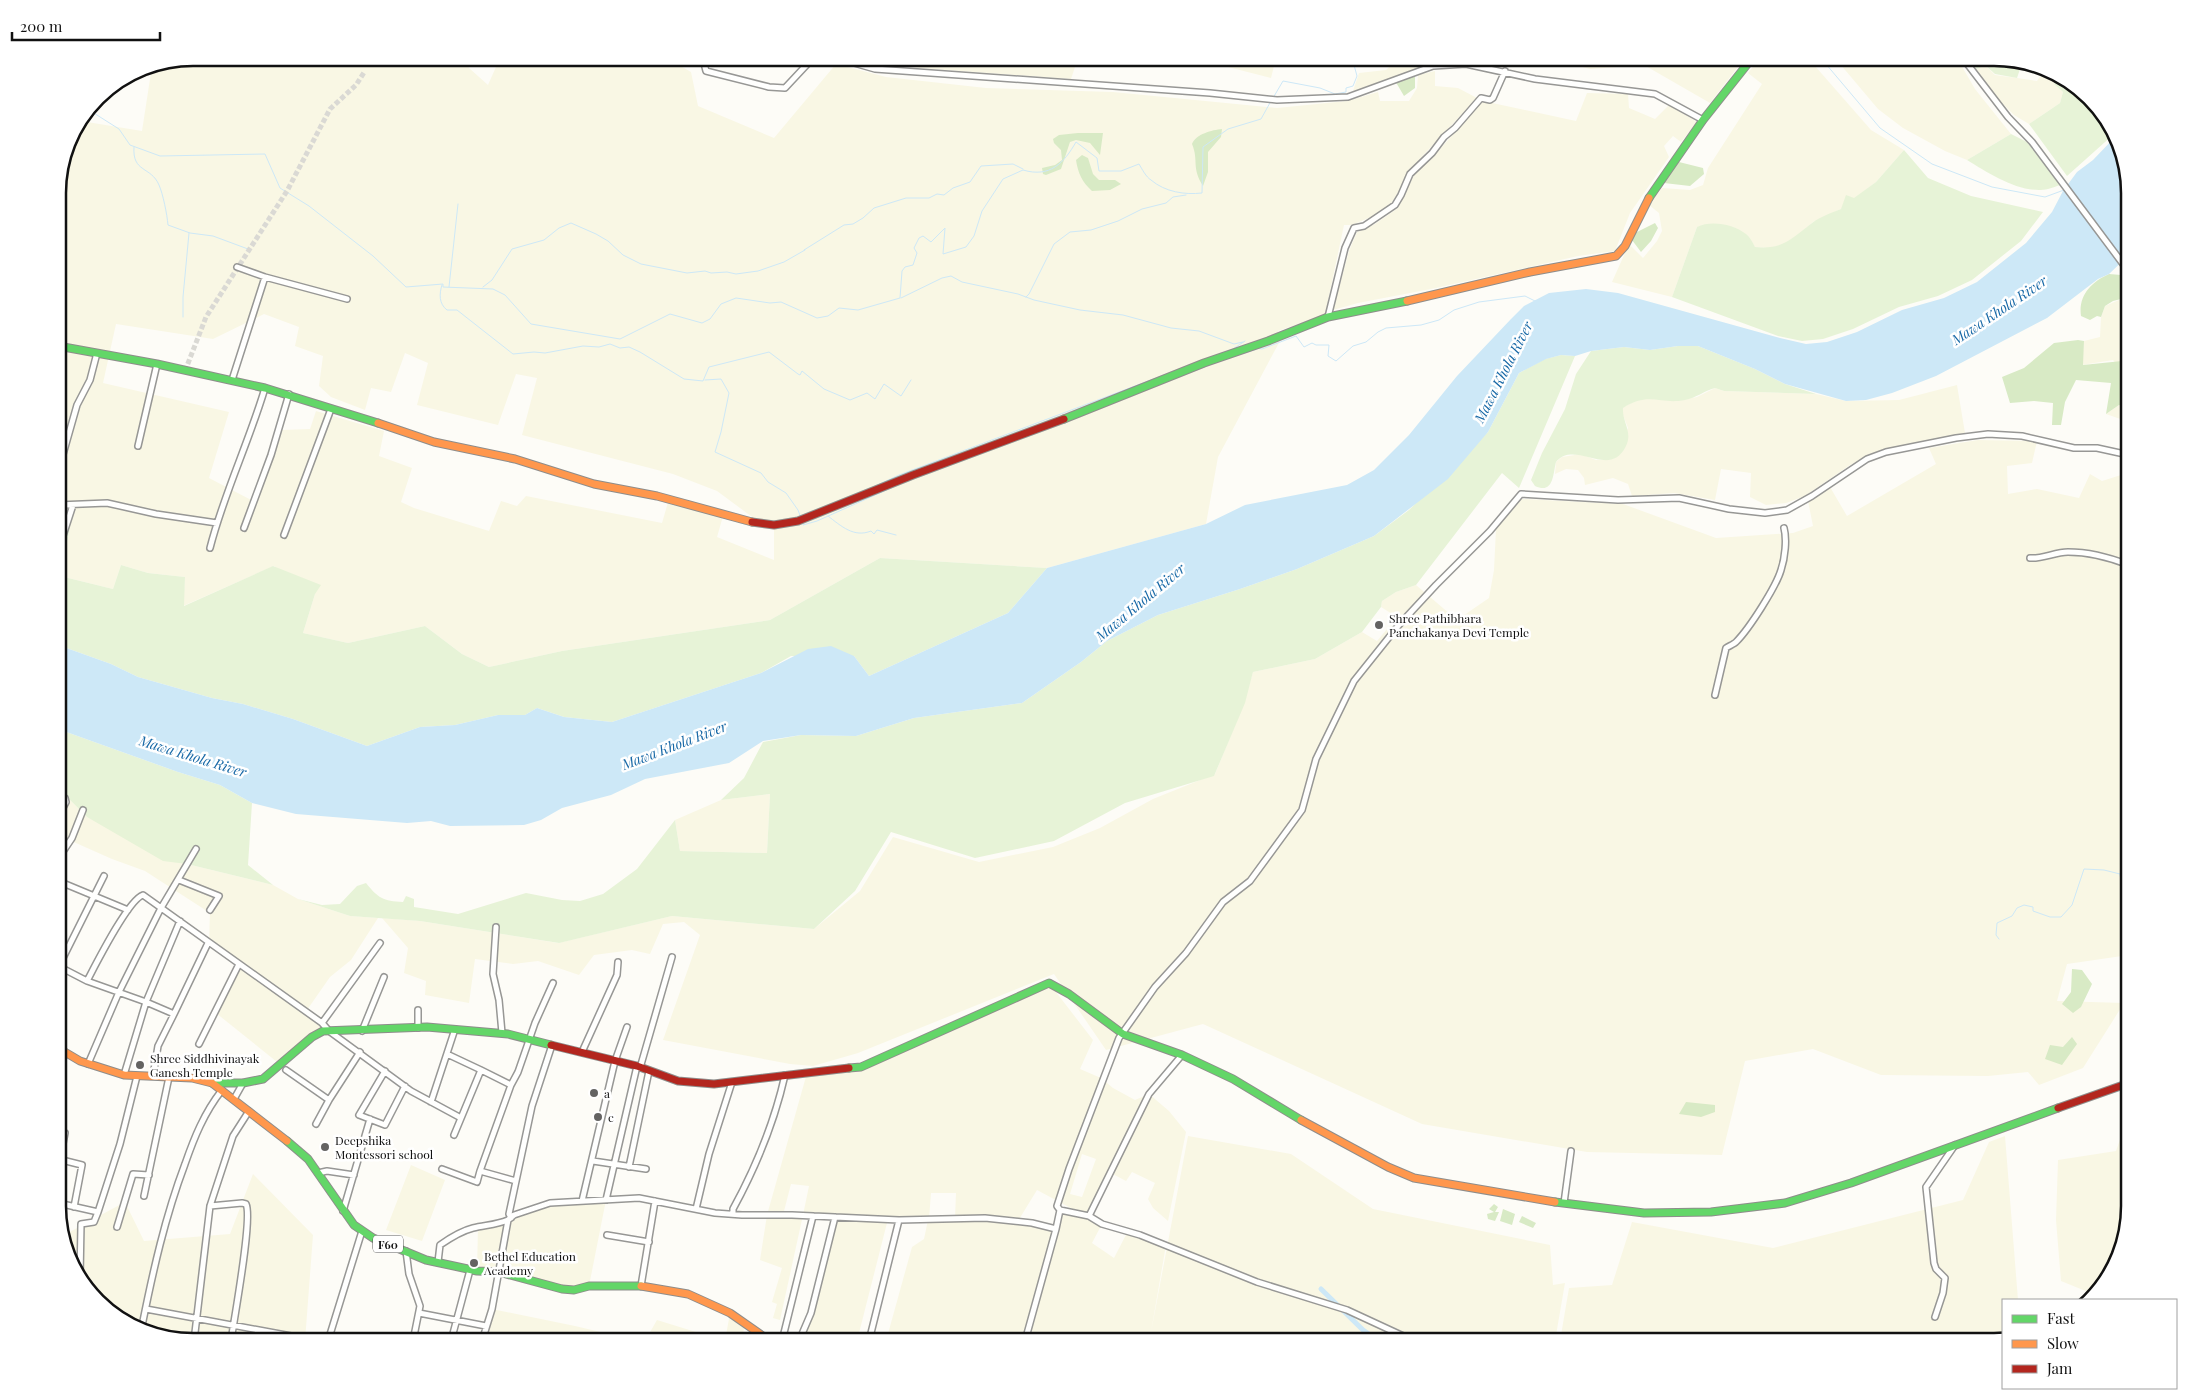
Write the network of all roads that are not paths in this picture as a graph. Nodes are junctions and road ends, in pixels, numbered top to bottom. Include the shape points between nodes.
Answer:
1 (1433, 66) edge
2 (1479, 66) edge
3 (1746, 66) edge
4 (1969, 66) edge
5 (705, 67) edge
6 (806, 67) edge
7 (863, 67) edge
8 (1506, 71) junction
9 (1703, 120) junction
10 (2121, 260) edge
11 (237, 267) dead end
12 (265, 277) junction
13 (347, 299) dead end
14 (1328, 317) junction
15 (67, 348) edge
16 (97, 353) junction
17 (157, 364) junction
18 (232, 380) junction
19 (265, 388) junction
20 (289, 394) junction
21 (331, 409) junction
22 (67, 440) edge
23 (138, 446) dead end
24 (2121, 453) edge
25 (67, 505) edge
26 (73, 505) junction
27 (217, 523) junction
28 (67, 524) edge
29 (244, 528) dead end
30 (1784, 528) dead end
31 (284, 536) dead end
32 (210, 548) dead end
33 (2030, 558) dead end
34 (2121, 562) edge
35 (1715, 695) dead end
36 (83, 810) dead end
37 (67, 846) edge
38 (196, 849) dead end
39 (104, 876) dead end
40 (179, 880) junction
41 (67, 885) edge
42 (93, 896) junction
43 (161, 908) junction
44 (128, 910) junction
45 (210, 910) dead end
46 (180, 921) junction
47 (496, 927) dead end
48 (208, 943) junction
49 (380, 943) dead end
50 (67, 949) edge
51 (672, 957) dead end
52 (618, 962) dead end
53 (239, 964) junction
54 (67, 971) edge
55 (384, 977) dead end
56 (87, 981) junction
57 (553, 983) dead end
58 (119, 992) junction
59 (146, 1002) junction
60 (418, 1010) dead end
61 (174, 1014) junction
62 (322, 1023) junction
63 (627, 1027) dead end
64 (418, 1028) junction
65 (455, 1029) junction
66 (329, 1031) junction
67 (362, 1031) junction
68 (502, 1033) junction
69 (1123, 1034) junction
70 (530, 1040) junction
71 (200, 1044) dead end
72 (552, 1045) junction
73 (360, 1052) junction
74 (582, 1052) junction
75 (67, 1053) edge
76 (447, 1054) junction
77 (1182, 1055) junction
78 (616, 1061) junction
79 (88, 1064) junction
80 (639, 1067) junction
81 (286, 1070) dead end
82 (481, 1070) junction
83 (385, 1071) junction
84 (649, 1071) junction
85 (124, 1075) junction
86 (785, 1075) junction
87 (136, 1076) junction
88 (153, 1076) junction
89 (169, 1077) junction
90 (732, 1082) junction
91 (212, 1083) junction
92 (243, 1083) junction
93 (511, 1085) junction
94 (405, 1086) junction
95 (2121, 1086) edge
96 (222, 1090) junction
97 (234, 1099) junction
98 (330, 1100) junction
99 (431, 1102) junction
100 (249, 1111) junction
101 (461, 1118) junction
102 (370, 1119) junction
103 (316, 1124) dead end
104 (454, 1135) dead end
105 (1955, 1145) junction
106 (1571, 1151) dead end
107 (593, 1160) junction
108 (67, 1161) edge
109 (615, 1164) junction
110 (629, 1166) junction
111 (442, 1169) dead end
112 (646, 1169) dead end
113 (480, 1170) junction
114 (318, 1173) junction
115 (149, 1175) junction
116 (354, 1175) junction
117 (516, 1180) junction
118 (144, 1196) dead end
119 (606, 1200) junction
120 (582, 1201) junction
121 (656, 1201) junction
122 (1564, 1203) junction
123 (67, 1205) edge
124 (210, 1206) junction
125 (74, 1207) junction
126 (696, 1209) junction
127 (1060, 1210) junction
128 (98, 1212) junction
129 (343, 1212) junction
130 (733, 1214) junction
131 (813, 1216) junction
132 (1089, 1216) junction
133 (834, 1217) junction
134 (510, 1219) junction
135 (900, 1220) junction
136 (117, 1227) dead end
137 (1056, 1229) junction
138 (362, 1231) junction
139 (607, 1235) dead end
140 (648, 1242) junction
141 (406, 1251) junction
142 (438, 1262) junction
143 (80, 1264) edge
144 (470, 1270) junction
145 (499, 1272) junction
146 (641, 1286) junction
147 (146, 1309) junction
148 (419, 1313) junction
149 (1935, 1317) dead end
150 (198, 1318) junction
151 (457, 1321) junction
152 (143, 1322) edge
153 (232, 1325) junction
154 (486, 1326) junction
155 (196, 1333) edge
156 (231, 1333) edge
157 (272, 1333) edge
158 (331, 1333) edge
159 (415, 1333) edge
160 (454, 1333) edge
161 (484, 1333) edge
162 (759, 1333) edge
163 (784, 1333) edge
164 (803, 1333) edge
165 (871, 1333) edge
166 (1027, 1333) edge
167 (1395, 1333) edge

1 - 7 street via 1348,97 1277,100
2 - 8 street
3 - 9 street
4 - 10 street via 2032,142
5 - 6 street via 706,71 785,88
8 - 9 street via 1535,79 1655,94
8 - 14 street via 1493,98 1481,98 1410,174 1395,205 1364,226 1354,228 1345,248
9 - 14 street via 1650,193 1625,246 1616,256
11 - 12 street
12 - 13 street
12 - 18 street
14 - 21 street via 1204,362 1099,406 798,521 774,525 722,516 657,496 594,484 515,459 434,442
15 - 16 street
16 - 17 street
16 - 22 street
17 - 18 street
17 - 23 street
18 - 19 street
19 - 20 street
19 - 27 street
20 - 21 street
20 - 29 street
21 - 31 street
24 - 69 street via 2074,448 2022,436 1988,434 1956,438 1867,459 1787,510 1765,513 1679,498 1618,500 1521,494 1490,531 1429,592 1354,681 1316,759 1302,810 1250,881 1223,902 1155,987
25 - 26 street
26 - 27 street via 107,503
26 - 28 street
27 - 32 street
30 - 35 street via 1786,536 1781,570 1764,604 1736,642 1726,648
33 - 34 street via 2067,552
36 - 37 street
38 - 40 street
39 - 42 street
40 - 43 street
40 - 45 street via 219,896
41 - 42 street
42 - 44 street
42 - 50 street
43 - 44 street via 143,895
43 - 46 street
43 - 58 street
44 - 56 street
46 - 48 street
46 - 59 street
47 - 68 street via 493,974
48 - 53 street
48 - 61 street
49 - 62 street
51 - 80 street
52 - 74 street via 616,975
53 - 62 street
53 - 71 street
54 - 56 street
55 - 67 street
56 - 58 street
57 - 70 street
58 - 59 street
58 - 79 street
59 - 61 street
59 - 85 street
60 - 64 street
61 - 88 street via 158,1046
62 - 66 street
63 - 78 street
64 - 65 street
64 - 67 street
65 - 68 street
65 - 76 street
66 - 67 street
66 - 73 street
66 - 92 street via 312,1037 263,1079
68 - 70 street
69 - 77 street
69 - 86 street via 1049,983 861,1067
69 - 127 street via 1118,1038 1069,1169 1057,1206
70 - 72 street
70 - 93 street
72 - 74 street
72 - 117 street via 532,1106
73 - 83 street
73 - 98 street
74 - 78 street
75 - 79 street, F60
76 - 82 street
76 - 99 street
77 - 122 street via 1234,1079 1299,1119 1414,1178
77 - 132 street via 1149,1094
78 - 80 street
78 - 107 street
79 - 85 street, F60
80 - 84 street
80 - 109 street
81 - 98 street
82 - 93 street
82 - 101 street
83 - 94 street
83 - 102 street via 359,1115
84 - 90 street via 678,1081
84 - 110 street
85 - 87 street, F60
86 - 90 street
86 - 130 street via 760,1159
87 - 88 street, F60
87 - 128 street via 120,1144
88 - 89 street, F60
89 - 91 street, F60
89 - 115 street
90 - 126 street
91 - 92 street
91 - 96 street, F60
92 - 97 street
93 - 113 street
94 - 99 street
94 - 102 street via 385,1125
95 - 105 street
96 - 97 street, F60
96 - 147 street via 201,1122 177,1184 167,1213
97 - 100 street, F60
98 - 103 street
99 - 101 street
100 - 114 street, F60 via 308,1159
100 - 124 street via 233,1136
101 - 104 street
102 - 116 street
105 - 122 street via 1851,1183 1785,1202 1711,1212 1644,1213
105 - 149 street via 1926,1187 1934,1263 1945,1278
106 - 122 street
107 - 109 street
107 - 120 street
108 - 125 street via 82,1165
109 - 110 street
109 - 119 street
110 - 112 street
111 - 113 street via 477,1182
113 - 117 street
114 - 116 street
114 - 129 street, F60
115 - 118 street
115 - 136 street via 133,1174
116 - 129 street
117 - 134 street
119 - 120 street
119 - 121 street via 639,1198
120 - 134 street via 550,1204
121 - 126 street
121 - 140 street
123 - 125 street
124 - 150 street
124 - 153 street via 242,1203 248,1209
125 - 128 street
126 - 130 street
127 - 132 street
127 - 137 street
128 - 143 street via 94,1222 81,1224
129 - 138 street, F60
130 - 131 street
131 - 133 street
131 - 163 street
132 - 167 street via 1102,1224 1257,1282 1347,1310
133 - 135 street
133 - 164 street
134 - 142 street via 496,1225 473,1228 448,1239 440,1245
134 - 145 street
135 - 137 street via 985,1218
135 - 165 street
137 - 166 street
138 - 141 street, F60
138 - 158 street
139 - 140 street
140 - 146 street
141 - 142 street, F60
141 - 148 street
142 - 144 street, F60
144 - 145 street, F60
144 - 151 street
145 - 146 street, F60 via 562,1289
145 - 154 street
146 - 162 street, F60 via 674,1291 708,1302
147 - 150 street
147 - 152 street
148 - 151 street
148 - 159 street
150 - 153 street
150 - 155 street
151 - 154 street
151 - 160 street
153 - 156 street
153 - 157 street
154 - 161 street

